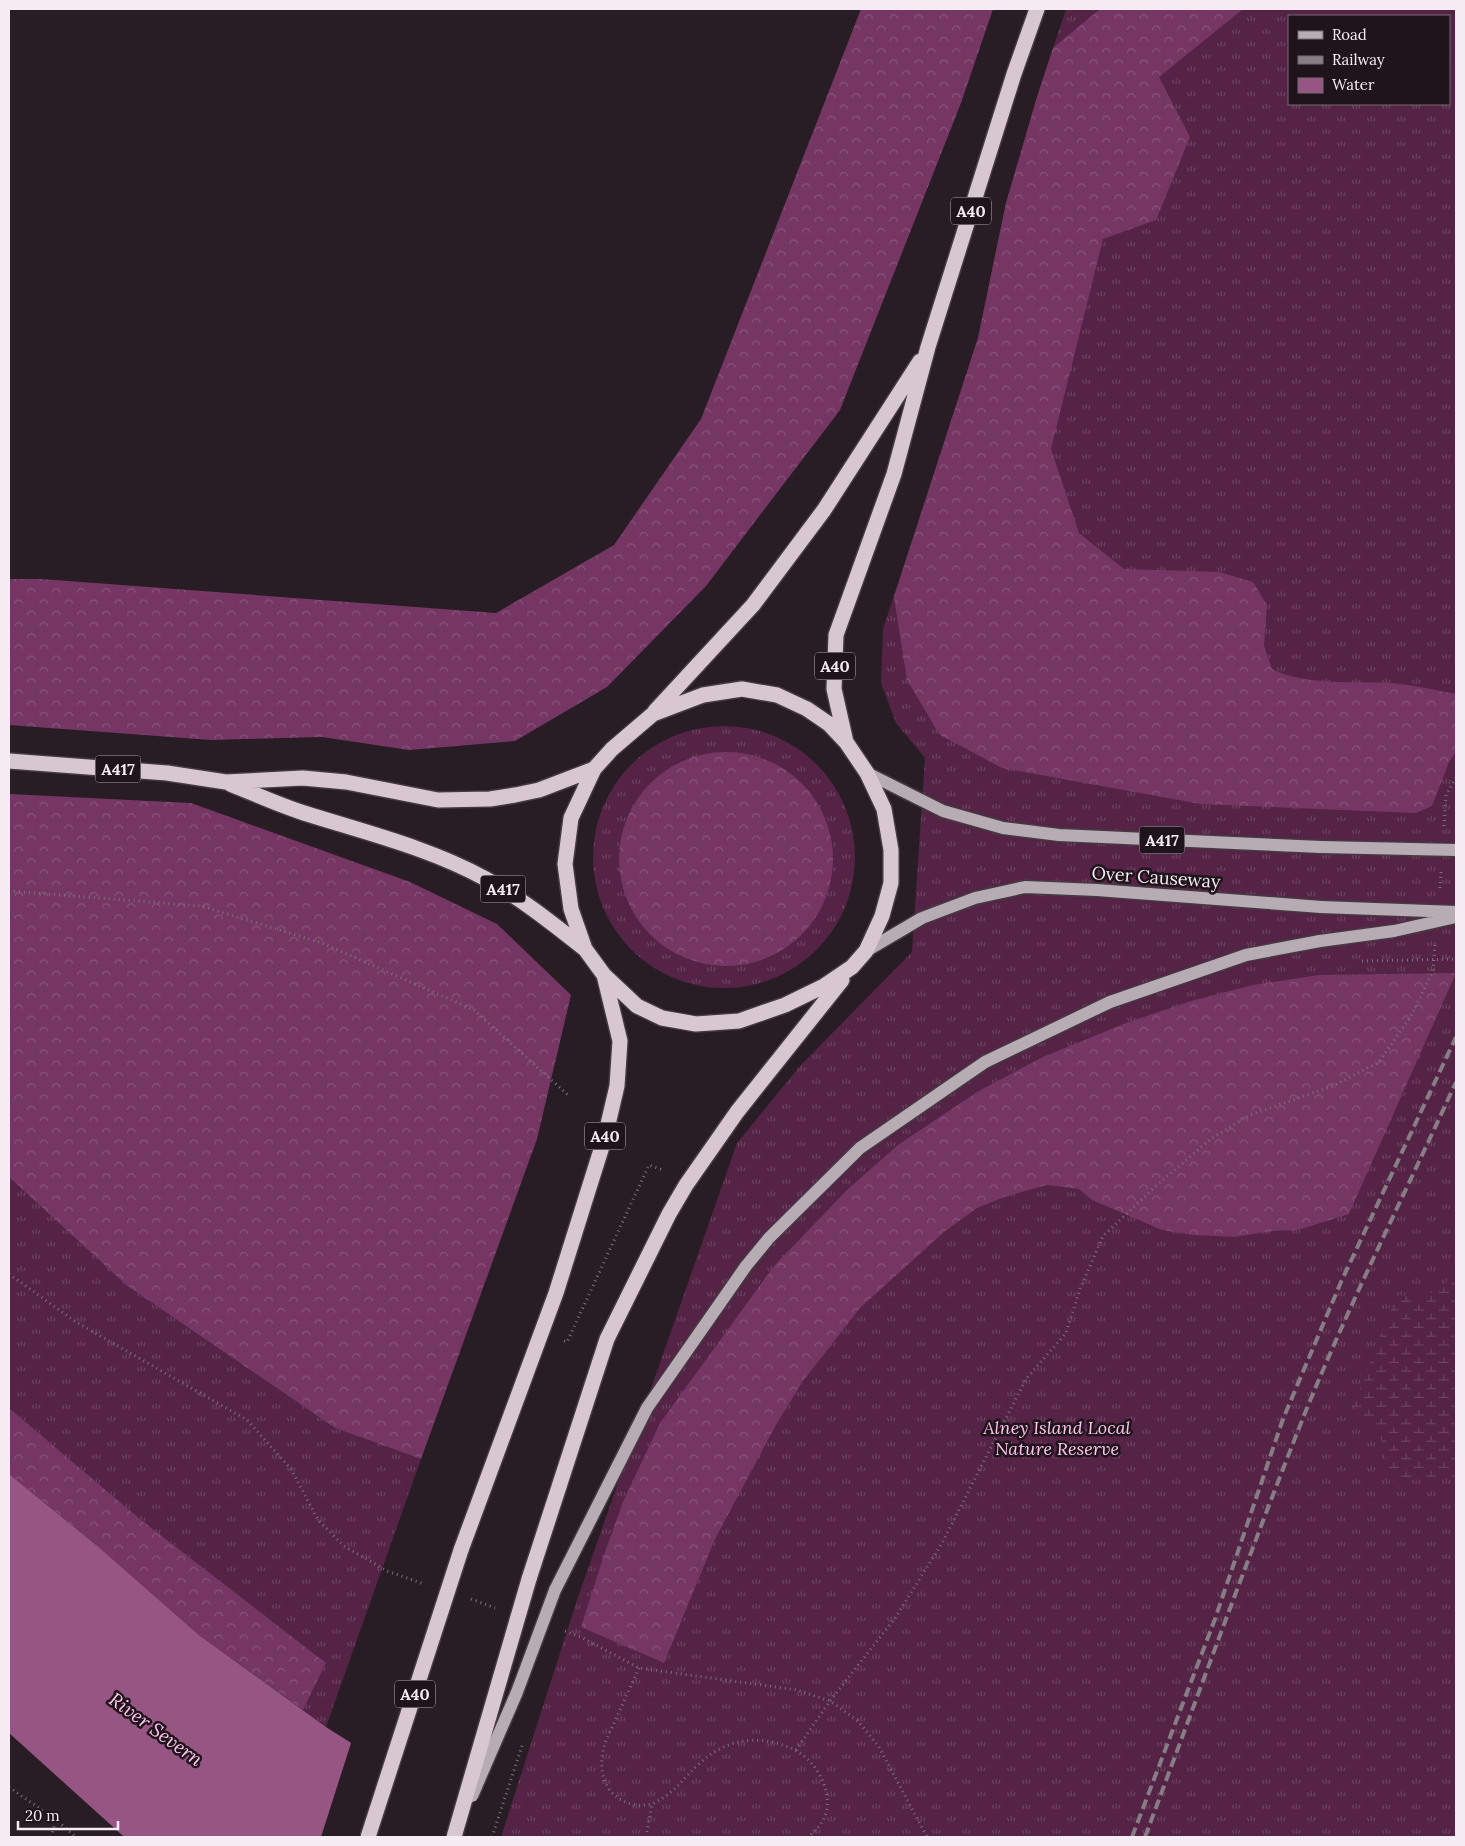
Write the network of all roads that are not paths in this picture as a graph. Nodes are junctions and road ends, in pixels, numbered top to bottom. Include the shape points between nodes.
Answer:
1 (1036, 9) edge
2 (928, 348) junction
3 (653, 714) junction
4 (846, 742) junction
5 (9, 761) edge
6 (594, 769) junction
7 (868, 773) junction
8 (226, 782) junction
9 (1456, 850) edge
10 (1456, 912) edge
11 (1456, 917) edge
12 (584, 949) junction
13 (866, 950) junction
14 (852, 967) junction
15 (604, 975) junction
16 (368, 1837) edge
17 (454, 1837) edge

1 - 2 highway, A40
2 - 3 highway, A40 via 824,510 753,605
2 - 4 highway, A40 via 894,474 836,635 834,689
3 - 4 highway, A40 via 703,695 742,689 777,695 807,709 829,724
3 - 6 highway, A40
4 - 7 highway, A40
5 - 8 highway, A417 via 167,773
6 - 8 highway, A417 via 539,790 490,799 438,800 346,782 303,778
6 - 12 highway, A40 via 571,818 565,864 571,909
7 - 9 main road, Over Causeway / A417, bridge via 944,811 1003,828 1059,835
7 - 13 highway, A40 via 884,809 891,850 891,883 882,916
8 - 12 highway, A417 via 302,812 426,853 485,878 534,910
10 - 13 main road, Over Causeway, bridge via 1321,907 1026,887 975,898 922,918
11 - 17 main road, bridge via 1394,932 1246,955 1110,1002 985,1062 860,1148 746,1266 647,1408 555,1590 517,1692
12 - 15 highway, A40
13 - 14 highway, A40
14 - 15 highway, A40 via 824,986 785,1005 739,1020 696,1024 662,1018 637,1006
14 - 17 highway, A40, bridge via 737,1112 686,1186 607,1339 529,1579
15 - 16 highway, A40, bridge via 620,1041 617,1086 605,1136 556,1293 461,1550

